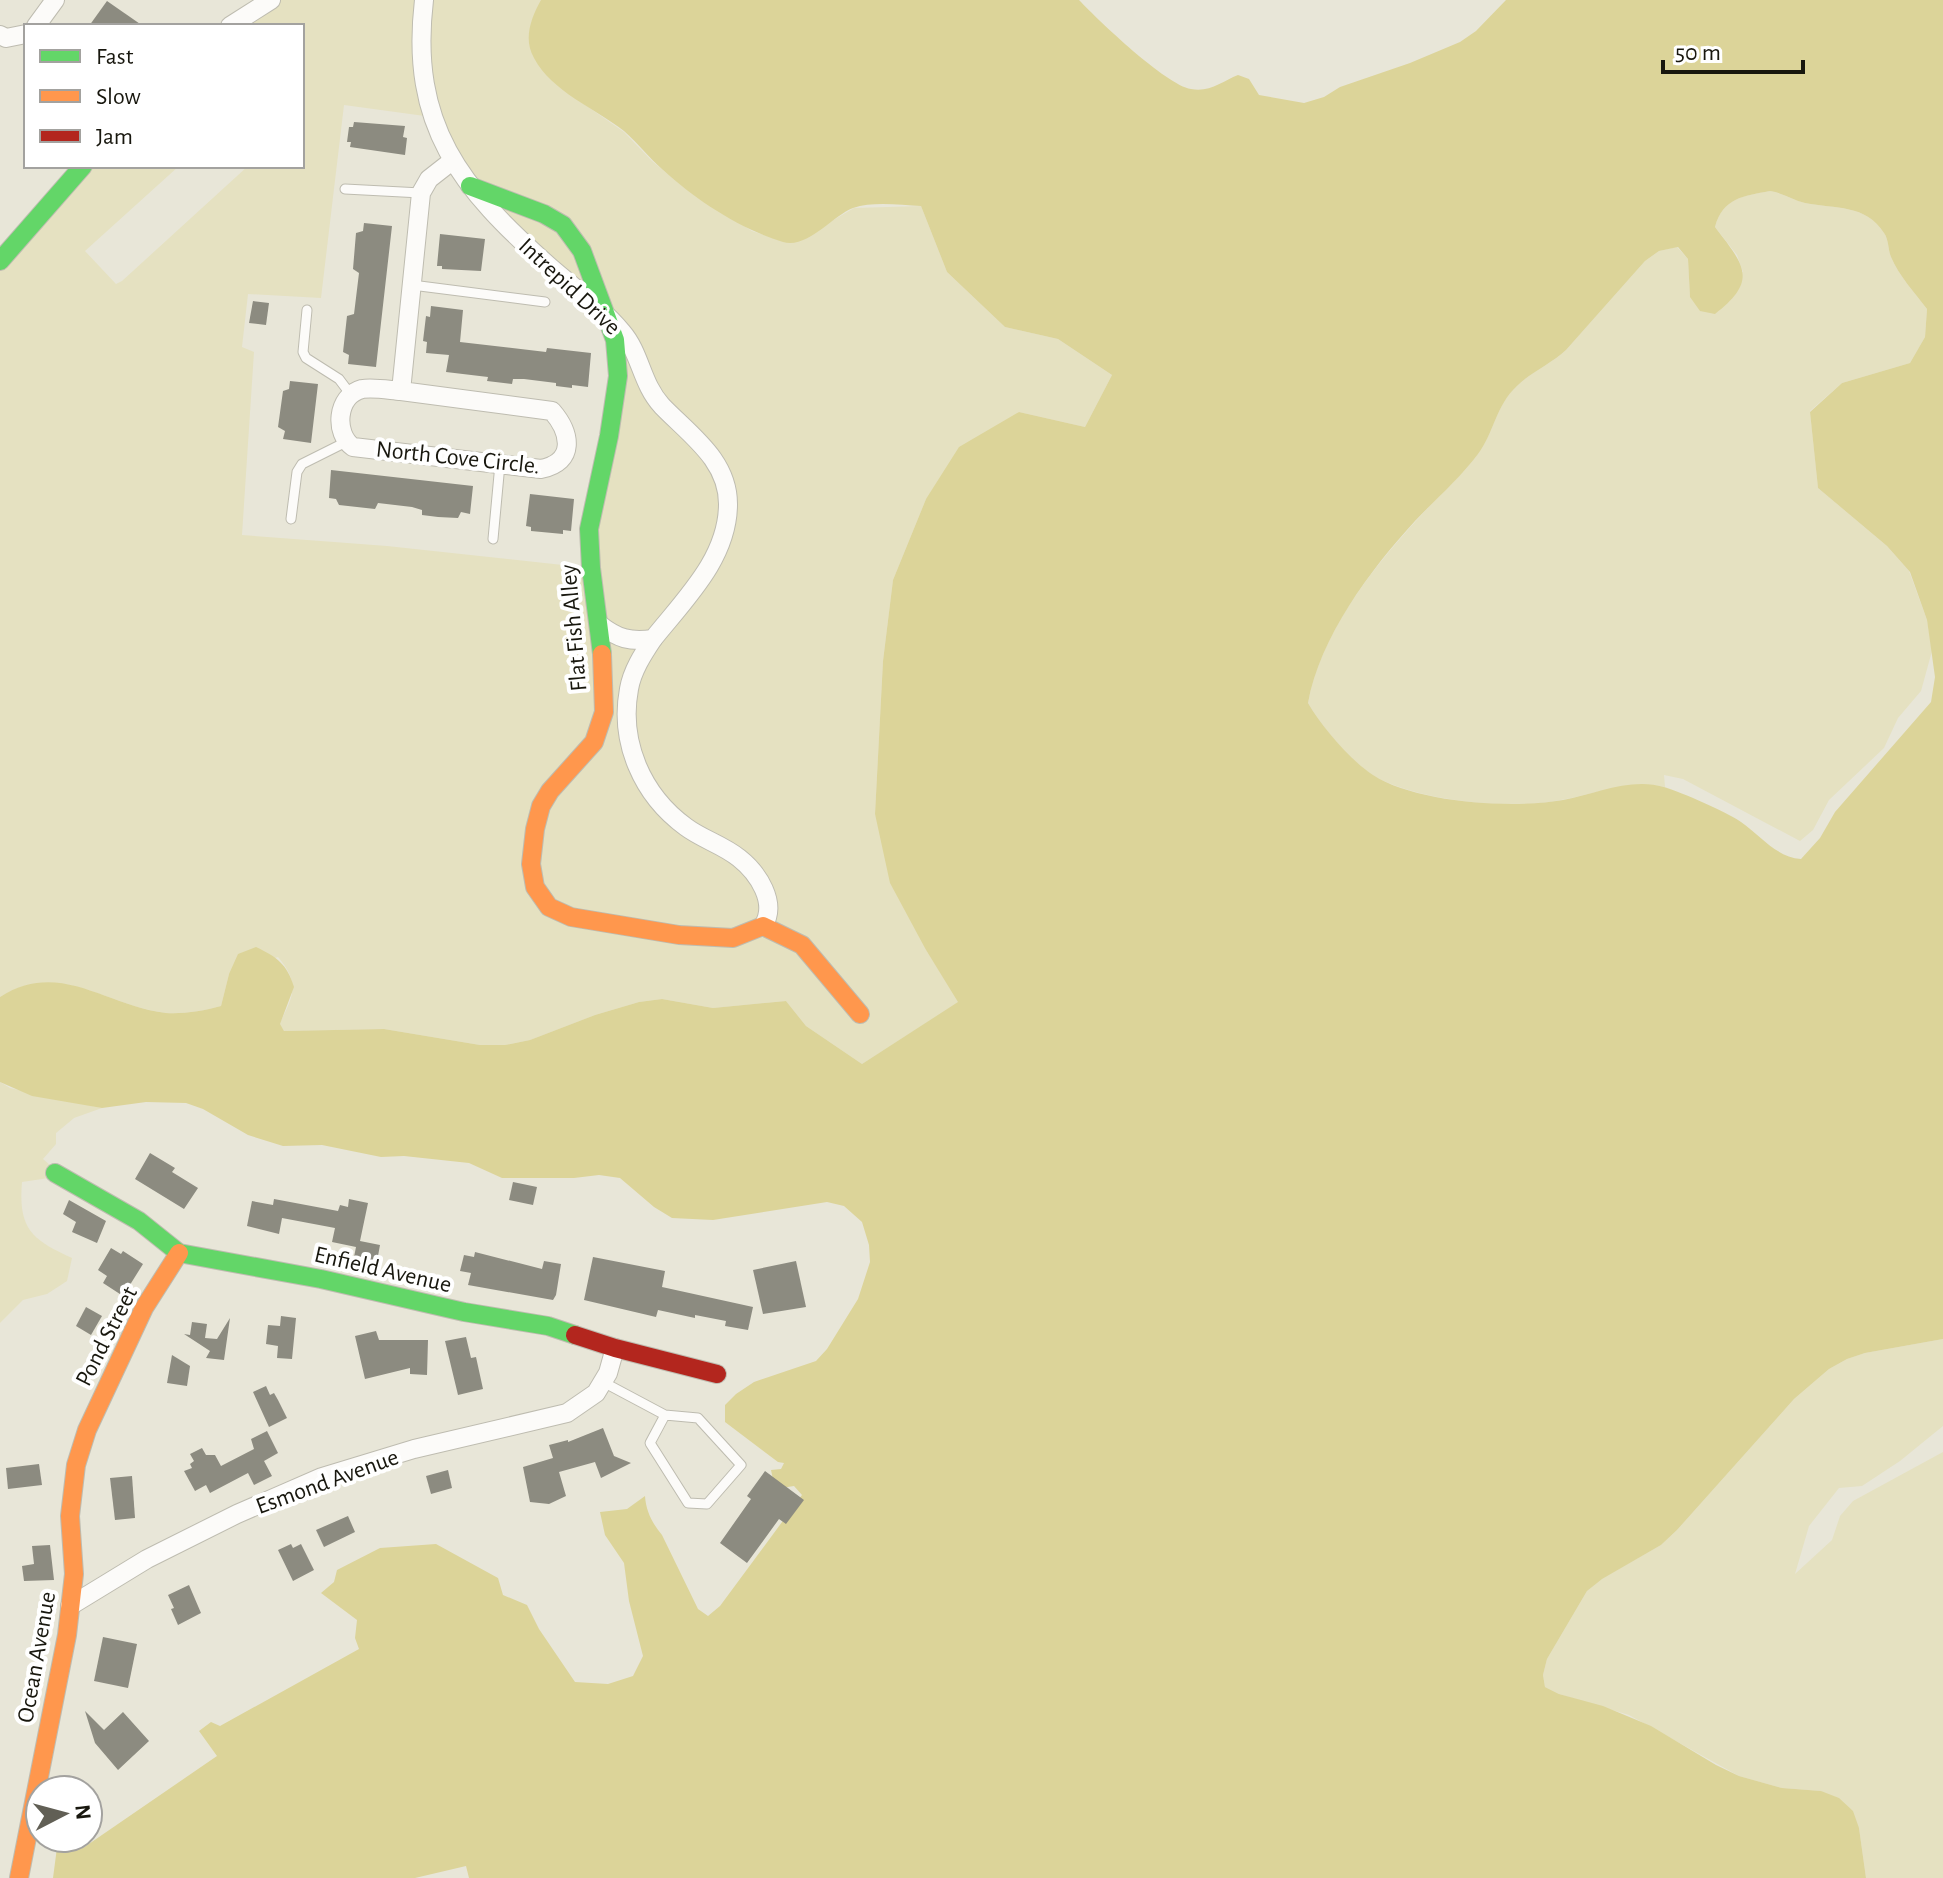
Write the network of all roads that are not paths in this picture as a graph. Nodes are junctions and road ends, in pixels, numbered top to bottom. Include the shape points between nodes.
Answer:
1 (55, 0) edge
2 (271, 0) edge
3 (424, 0) edge
4 (37, 24) edge
5 (233, 24) edge
6 (24, 34) edge
7 (0, 35) edge
8 (452, 161) junction
9 (81, 168) edge
10 (470, 186) junction
11 (345, 189) dead end
12 (421, 193) junction
13 (0, 261) edge
14 (412, 285) junction
15 (545, 302) dead end
16 (307, 310) dead end
17 (603, 312) junction
18 (401, 391) junction
19 (351, 395) junction
20 (346, 442) junction
21 (500, 464) junction
22 (291, 519) dead end
23 (493, 539) dead end
24 (599, 624) junction
25 (653, 639) junction
26 (763, 926) junction
27 (860, 1014) dead end
28 (55, 1173) dead end
29 (179, 1253) junction
30 (615, 1348) junction
31 (717, 1374) dead end
32 (603, 1382) junction
33 (665, 1415) junction
34 (82, 1443) joint
35 (70, 1606) junction
36 (19, 1878) edge

1 - 4 street
2 - 5 street
3 - 8 street, Intrepid Drive via 425,81 435,124
6 - 7 street
8 - 10 street, Intrepid Drive
8 - 12 street
9 - 13 street
10 - 17 street, Intrepid Drive via 498,219
10 - 17 street, Flat Fish Alley via 563,225 582,251
11 - 12 lane
12 - 14 street
14 - 15 lane
14 - 18 street
16 - 19 lane via 306,358 339,379
17 - 24 street, Flat Fish Alley via 615,340 618,376 589,529
17 - 25 street, Intrepid Drive via 625,334 648,389 709,452 726,486 726,523 716,556
18 - 19 street, North Cove Circle. via 362,389
18 - 21 street, North Cove Circle. via 552,411 567,434 561,459 541,469
19 - 20 street, North Cove Circle. via 341,417
20 - 21 street, North Cove Circle.
20 - 22 lane via 302,464
21 - 23 lane
24 - 25 street via 632,642
24 - 26 street, Flat Fish Alley via 605,678 600,729 541,806 531,864 535,887 549,907 571,917 733,938
25 - 26 street, Intrepid Drive via 629,690 628,733 636,764 651,793 672,816 736,856 756,877 769,909
26 - 27 street via 802,945
28 - 29 street, Enfield Avenue via 139,1221
29 - 30 street, Enfield Avenue via 548,1326
29 - 34 street, Pond Street via 144,1308
30 - 31 street, Enfield Avenue
30 - 32 street, Esmond Avenue
32 - 33 lane
32 - 35 street, Esmond Avenue via 567,1413 322,1477 147,1559
33 - 33 lane via 650,1443 688,1503 707,1504 741,1465 698,1418
34 - 35 street, Ocean Avenue via 70,1516
35 - 36 street, Ocean Avenue

